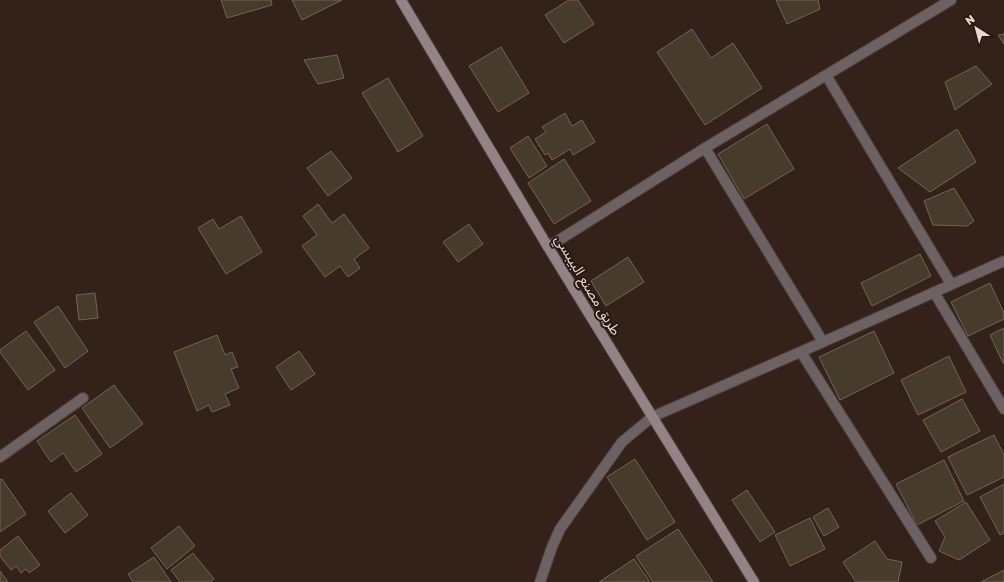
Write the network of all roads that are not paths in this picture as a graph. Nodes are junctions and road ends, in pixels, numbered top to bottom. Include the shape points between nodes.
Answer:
1 (401, 0) edge
2 (951, 0) edge
3 (826, 75) junction
4 (705, 148) junction
5 (548, 247) junction
6 (1004, 261) edge
7 (951, 284) junction
8 (934, 292) junction
9 (823, 342) junction
10 (801, 352) junction
11 (83, 398) dead end
12 (1004, 409) edge
13 (652, 417) junction
14 (0, 457) edge
15 (931, 558) dead end
16 (540, 582) edge
17 (754, 582) edge

1 - 5 main road, طريق مصنع البيبسي
2 - 3 street
3 - 4 street
3 - 7 street
4 - 5 street
4 - 9 street
5 - 13 main road, طريق مصنع البيبسي
6 - 7 street
7 - 8 street
8 - 9 street
8 - 12 street
9 - 10 street
10 - 13 street
10 - 15 street
11 - 14 street
13 - 16 street via 622,442 560,529
13 - 17 main road, طريق مصنع البيبسي

